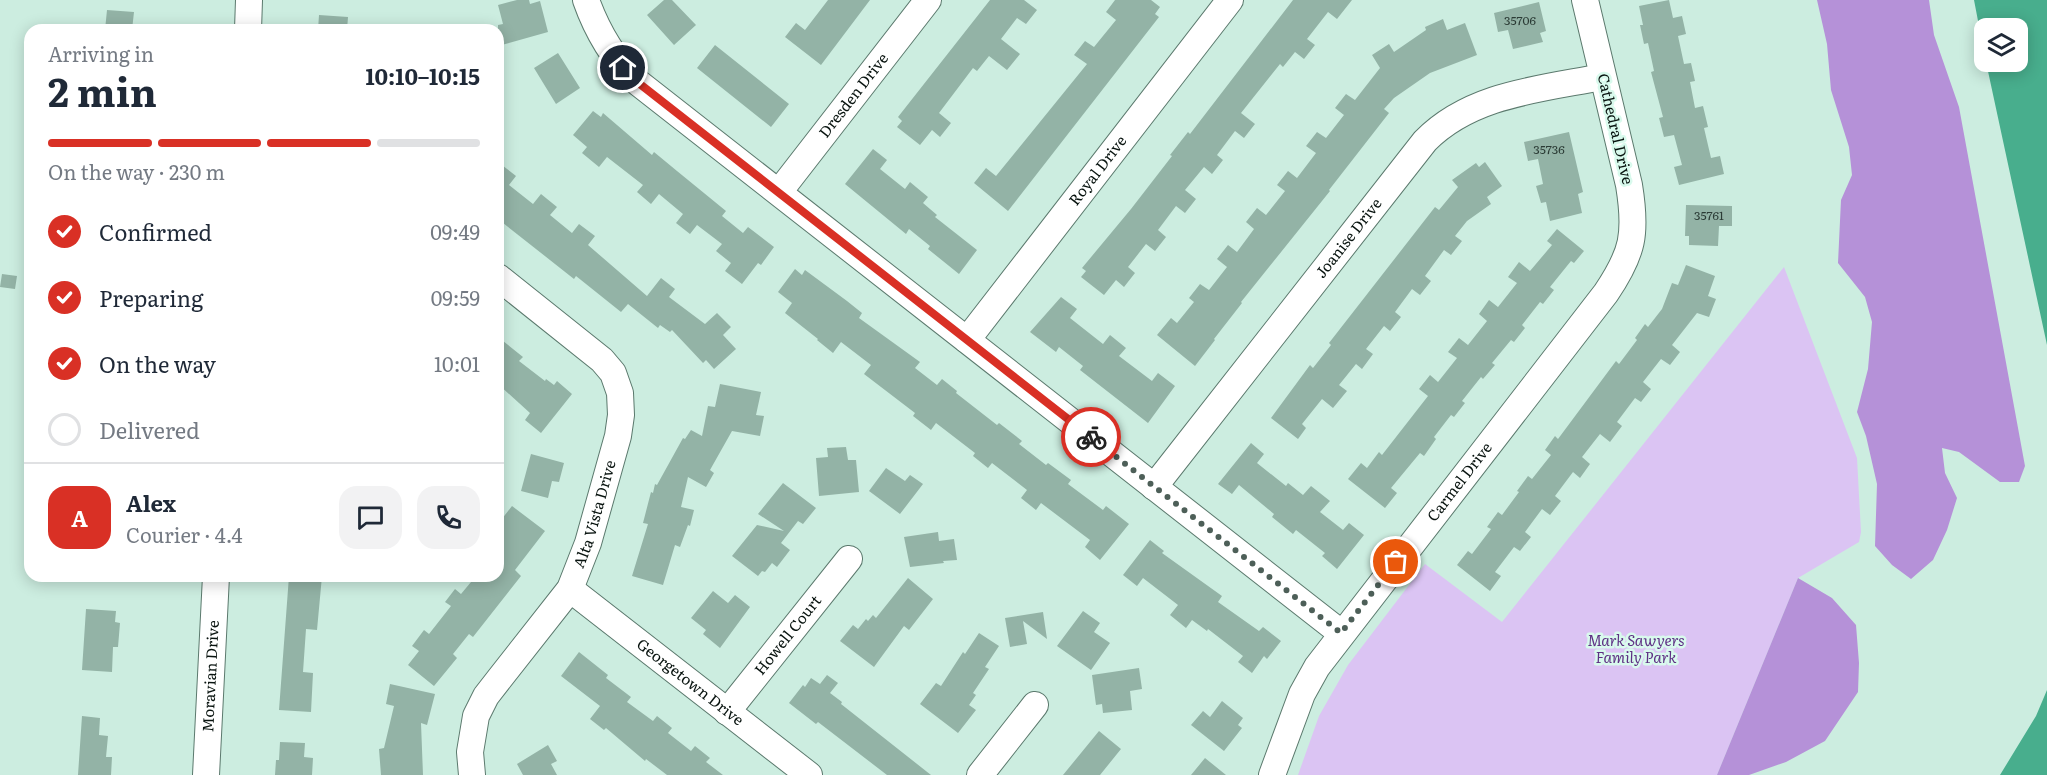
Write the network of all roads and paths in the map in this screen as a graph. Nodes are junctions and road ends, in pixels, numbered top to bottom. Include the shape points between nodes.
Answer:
1 (249, 0) edge
2 (585, 0) edge
3 (928, 0) edge
4 (1230, 0) edge
5 (1585, 0) edge
6 (248, 24) edge
7 (1602, 76) junction
8 (779, 192) junction
9 (1627, 258) joint
10 (504, 282) edge
11 (967, 340) junction
12 (1154, 487) junction
13 (849, 559) dead end
14 (216, 582) edge
15 (570, 589) junction
16 (1341, 633) junction
17 (1035, 705) dead end
18 (727, 712) junction
19 (206, 775) edge
20 (472, 775) edge
21 (809, 775) edge
22 (980, 775) edge
23 (1272, 775) edge

1 - 6 street
2 - 8 street via 611,53 636,81
3 - 8 street, Dresden Drive
4 - 11 street, Royal Drive
5 - 7 street, Cathedral Drive
7 - 9 street, Cathedral Drive via 1633,213
7 - 12 street, Joanise Drive via 1490,101 1461,112 1440,126
8 - 11 street
9 - 16 street, Carmel Drive via 1606,293
10 - 15 street, Alta Vista Drive via 602,360 613,373 620,393 618,436 588,543
11 - 12 street
12 - 16 street
13 - 18 street, Howell Court
14 - 19 street, Moravian Drive
15 - 18 street, Georgetown Drive
15 - 20 street, Alta Vista Drive via 486,696 476,716 470,752
16 - 23 street, Carmel Drive via 1302,694
17 - 22 street
18 - 21 street, Georgetown Drive

